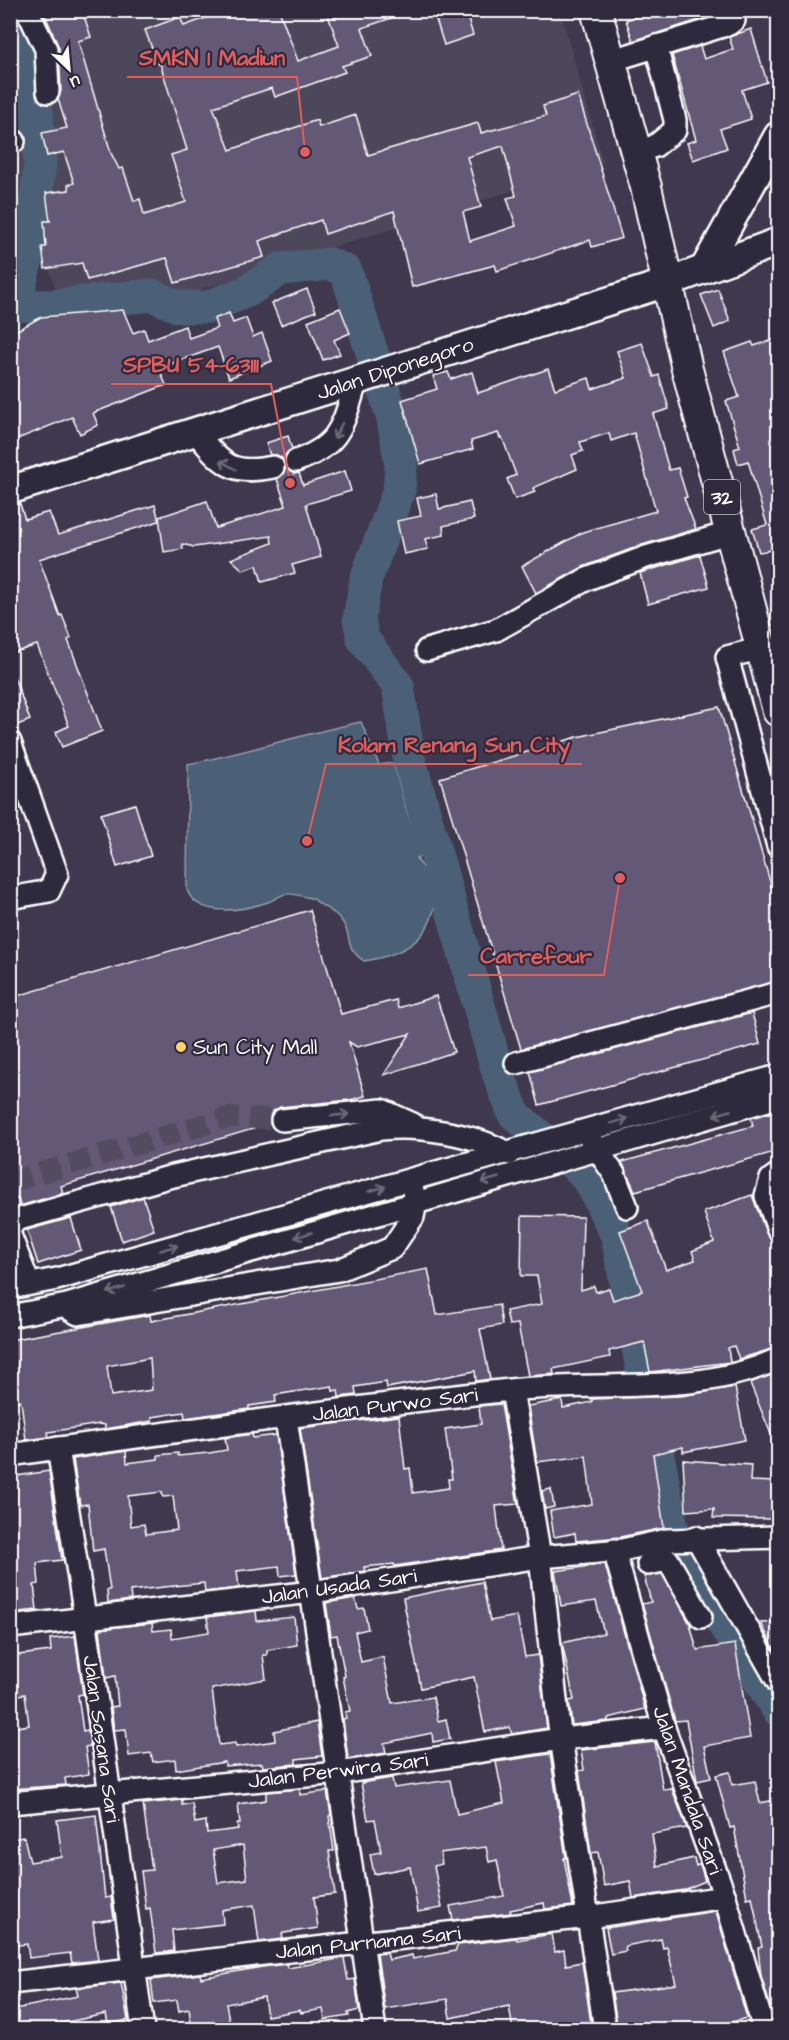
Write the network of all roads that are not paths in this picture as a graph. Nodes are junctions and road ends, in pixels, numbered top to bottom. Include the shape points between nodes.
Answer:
1 (27, 10) edge
2 (596, 10) edge
3 (733, 10) edge
4 (656, 46) junction
5 (610, 61) junction
6 (48, 92) dead end
7 (778, 136) edge
8 (636, 152) junction
9 (778, 242) edge
10 (704, 269) junction
11 (669, 282) junction
12 (357, 380) junction
13 (195, 431) junction
14 (296, 461) dead end
15 (273, 467) dead end
16 (10, 490) edge
17 (732, 532) junction
18 (762, 648) junction
19 (427, 650) dead end
20 (778, 711) edge
21 (10, 742) edge
22 (778, 846) edge
23 (10, 898) edge
24 (778, 993) edge
25 (516, 1063) dead end
26 (778, 1076) edge
27 (778, 1097) edge
28 (282, 1120) tunnel mouth
29 (422, 1128) junction
30 (586, 1131) junction
31 (516, 1150) junction
32 (590, 1152) junction
33 (538, 1167) junction
34 (778, 1174) edge
35 (409, 1179) junction
36 (416, 1202) junction
37 (627, 1207) dead end
38 (11, 1229) edge
39 (778, 1229) edge
40 (57, 1279) junction
41 (20, 1286) edge
42 (67, 1305) junction
43 (10, 1316) edge
44 (778, 1359) edge
45 (512, 1390) junction
46 (286, 1418) junction
47 (58, 1448) junction
48 (10, 1455) edge
49 (693, 1537) junction
50 (778, 1537) edge
51 (614, 1550) junction
52 (644, 1555) junction
53 (540, 1557) junction
54 (312, 1592) junction
55 (643, 1599) dead end
56 (85, 1617) junction
57 (701, 1617) dead end
58 (10, 1627) edge
59 (776, 1672) edge
60 (664, 1728) junction
61 (561, 1739) junction
62 (339, 1773) junction
63 (110, 1792) junction
64 (10, 1803) edge
65 (725, 1897) junction
66 (588, 1917) junction
67 (363, 1943) junction
68 (135, 1968) junction
69 (10, 1983) edge
70 (143, 2030) edge
71 (375, 2030) edge
72 (605, 2030) edge
73 (764, 2030) edge

1 - 6 street via 46,50
2 - 5 highway, 32
3 - 4 street via 734,20 729,24
4 - 5 street
4 - 8 street via 675,130 655,146
5 - 8 highway, 32
7 - 10 main road
8 - 11 highway, 32
9 - 10 main road, Jalan Diponegoro
10 - 11 main road, Jalan Diponegoro
11 - 12 main road, Jalan Diponegoro
11 - 17 highway, 32 via 687,369
12 - 13 main road, Jalan Diponegoro
12 -> 14 street via 340,430 331,444
15 -> 13 street via 235,470 218,459
13 - 16 main road, Jalan Diponegoro
17 - 18 highway, 32
17 - 19 street via 587,579 496,630
18 - 20 highway, 32
18 - 22 street via 727,657
21 - 23 street via 57,874 49,891
24 - 25 street
30 -> 26 street
27 -> 32 street
28 -> 29 street via 382,1110
29 - 31 street
29 - 38 street via 381,1129 169,1177 16,1220
30 - 31 street
30 - 32 street
31 - 33 street
31 - 35 street
32 - 33 street
32 - 37 street via 614,1174
33 -> 36 street
34 - 39 street via 771,1179 766,1196
35 - 36 street
40 -> 35 street
36 -> 42 street
36 - 42 street via 413,1217 392,1248 339,1270 78,1314
38 - 41 street
40 - 41 street
40 - 42 street
42 - 43 street
44 - 45 street, Jalan Purwo Sari via 734,1375 662,1384
45 - 46 street, Jalan Purwo Sari
45 - 53 street
46 - 47 street, Jalan Purwo Sari
46 - 54 street
47 - 48 street, Jalan Purwo Sari
47 - 56 street, Jalan Sasana Sari
49 - 50 street, Jalan Usada Sari
49 - 52 street, Jalan Usada Sari via 667,1540
49 - 59 street
51 - 52 street, Jalan Usada Sari
51 - 53 street, Jalan Usada Sari
51 - 60 street, Jalan Mandala Sari
52 - 55 street via 632,1570
52 - 57 street via 668,1560
53 - 54 street, Jalan Usada Sari
53 - 61 street
54 - 56 street, Jalan Usada Sari
54 - 62 street
56 - 58 street, Jalan Usada Sari
56 - 63 street, Jalan Sasana Sari
60 - 61 street, Jalan Perwira Sari
60 - 65 street, Jalan Mandala Sari
61 - 62 street, Jalan Perwira Sari
61 - 66 street
62 - 63 street, Jalan Perwira Sari
62 - 67 street
63 - 64 street, Jalan Perwira Sari
63 - 68 street, Jalan Sasana Sari
65 - 66 street, Jalan Purnama Sari
65 - 73 street, Jalan Mandala Sari
66 - 67 street, Jalan Purnama Sari
66 - 72 street
67 - 68 street, Jalan Purnama Sari
67 - 71 street
68 - 69 street, Jalan Purnama Sari
68 - 70 street, Jalan Sasana Sari

